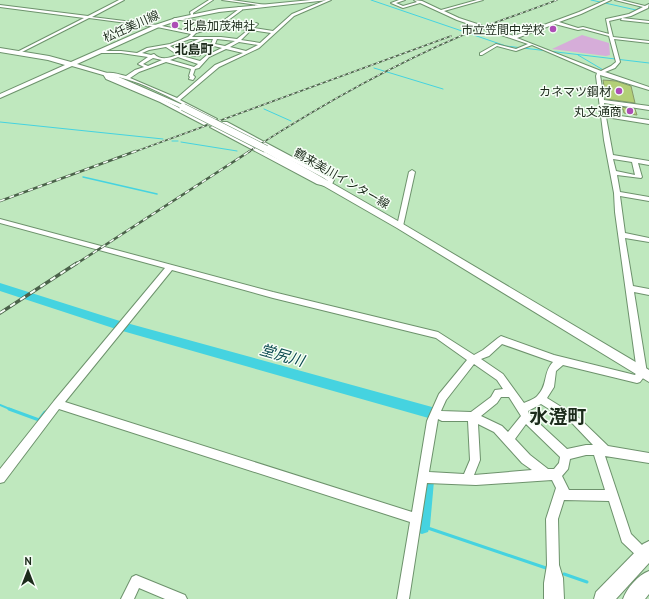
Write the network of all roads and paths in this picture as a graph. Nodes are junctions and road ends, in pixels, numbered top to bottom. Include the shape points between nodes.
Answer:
1 (122, 0) edge
2 (211, 0) edge
3 (224, 0) edge
4 (328, 0) edge
5 (403, 0) edge
6 (416, 0) edge
7 (481, 0) edge
8 (600, 0) edge
9 (617, 0) edge
10 (607, 1) edge
11 (421, 2) junction
12 (625, 2) junction
13 (264, 5) junction
14 (619, 5) dead end
15 (0, 6) edge
16 (648, 6) edge
17 (239, 8) junction
18 (441, 11) junction
19 (638, 11) junction
20 (649, 12) edge
21 (192, 14) junction
22 (630, 15) junction
23 (643, 16) dead end
24 (87, 17) junction
25 (615, 18) junction
26 (175, 19) junction
27 (554, 22) junction
28 (649, 22) edge
29 (256, 24) dead end
30 (220, 25) junction
31 (157, 26) junction
32 (251, 29) junction
33 (274, 32) junction
34 (194, 33) junction
35 (612, 37) junction
36 (189, 38) junction
37 (513, 38) junction
38 (203, 39) junction
39 (215, 39) junction
40 (238, 40) junction
41 (649, 42) edge
42 (262, 44) junction
43 (532, 44) junction
44 (213, 45) junction
45 (171, 48) junction
46 (226, 48) junction
47 (0, 50) edge
48 (99, 52) junction
49 (246, 52) junction
50 (18, 53) junction
51 (138, 54) junction
52 (481, 54) dead end
53 (193, 55) junction
54 (151, 56) junction
55 (181, 56) junction
56 (165, 59) junction
57 (206, 59) junction
58 (192, 61) junction
59 (226, 62) junction
60 (173, 63) junction
61 (201, 63) junction
62 (71, 64) junction
63 (147, 67) junction
64 (185, 67) junction
65 (194, 68) junction
66 (212, 70) junction
67 (603, 71) junction
68 (104, 74) junction
69 (126, 78) junction
70 (191, 79) dead end
71 (649, 89) edge
72 (0, 96) edge
73 (177, 100) junction
74 (603, 101) junction
75 (649, 108) edge
76 (604, 116) junction
77 (649, 122) edge
78 (612, 157) junction
79 (635, 161) junction
80 (649, 163) edge
81 (412, 172) dead end
82 (614, 173) junction
83 (329, 185) junction
84 (618, 193) junction
85 (649, 198) edge
86 (0, 221) edge
87 (400, 226) junction
88 (622, 235) junction
89 (649, 240) edge
90 (170, 267) junction
91 (629, 288) junction
92 (649, 292) edge
93 (473, 359) junction
94 (561, 361) junction
95 (645, 375) edge
96 (511, 393) junction
97 (541, 399) junction
98 (57, 404) junction
99 (435, 413) junction
100 (524, 413) junction
101 (473, 417) junction
102 (508, 440) junction
103 (601, 451) junction
104 (565, 455) junction
105 (649, 458) edge
106 (550, 474) junction
107 (423, 477) junction
108 (0, 478) edge
109 (467, 479) junction
110 (562, 487) junction
111 (613, 496) junction
112 (417, 519) junction
113 (646, 552) edge
114 (553, 565) junction
115 (649, 580) edge
116 (127, 599) edge
117 (182, 599) edge
118 (403, 599) edge
119 (550, 599) edge
120 (558, 599) edge
121 (603, 599) edge
122 (632, 599) edge

1 - 24 street
2 - 21 street
3 - 13 street
4 - 13 main road, 松任美川線
4 - 33 street via 293,15
5 - 11 street via 393,2 403,6
6 - 11 street
7 - 18 street
8 - 10 street
9 - 12 street
10 - 27 street
11 - 18 street
12 - 14 street
12 - 16 street
13 - 17 main road, 松任美川線
15 - 24 street
16 - 19 street
17 - 21 main road, 松任美川線
17 - 30 street via 241,9
18 - 37 street
19 - 20 street
19 - 22 street
21 - 26 main road, 松任美川線
22 - 23 street
22 - 25 street
24 - 31 street
24 - 50 street
25 - 28 street
25 - 35 street via 607,20
26 - 30 street
26 - 31 main road, 松任美川線
27 - 35 street
27 - 37 street
29 - 32 street
30 - 32 street
30 - 34 street
31 - 34 street
31 - 48 main road, 松任美川線
32 - 33 street
32 - 40 street
33 - 42 street
34 - 36 street
35 - 41 street
35 - 67 street via 618,59 614,67
36 - 38 street
36 - 45 street
37 - 43 street
38 - 39 street
38 - 45 street
39 - 40 street
39 - 44 street
40 - 42 street
40 - 46 street
42 - 49 street
43 - 52 street via 520,49 496,45
43 - 67 street
44 - 46 street
44 - 53 street
45 - 51 street via 148,49
45 - 54 street
45 - 55 street
46 - 49 street
46 - 57 street
47 - 50 main road, 鶴来美川インター線
48 - 51 street
48 - 62 main road, 松任美川線
49 - 59 street
50 - 62 main road, 鶴来美川インター線
51 - 54 street
53 - 55 street
53 - 58 street via 198,55
54 - 56 street
54 - 63 street via 140,64
55 - 56 street
55 - 58 street
55 - 60 street
56 - 60 street
56 - 63 street
57 - 59 street
57 - 61 street
58 - 61 street
58 - 64 street
59 - 66 street
60 - 64 street
61 - 65 street
62 - 68 main road, 鶴来美川インター線
62 - 72 main road, 松任美川線
63 - 69 street
64 - 65 street
65 - 66 street
65 - 70 street
66 - 73 street
67 - 71 street
67 - 74 street via 598,76
68 - 69 street
68 - 73 street via 204,123 214,119
68 - 83 main road, 鶴来美川インター線, bridge via 183,107 266,149
69 - 73 street
74 - 75 street
74 - 76 street
76 - 77 street
76 - 78 street
78 - 79 street
78 - 82 street
79 - 80 street
79 - 82 street via 639,177
81 - 87 street
82 - 84 street
83 - 83 street via 319,183 212,127 225,123 326,177 331,180
83 - 87 main road, 鶴来美川インター線
84 - 85 street
84 - 88 street
86 - 90 street
87 - 95 main road, 鶴来美川インター線
88 - 89 street
88 - 91 street
90 - 93 street via 438,335
90 - 98 street
91 - 92 street
91 - 95 street
93 - 94 street via 486,353 501,340
93 - 96 street via 500,377
93 - 99 street via 442,397
94 - 95 street via 636,379
94 - 97 street via 552,370 549,387
96 - 100 street
96 - 101 street via 498,393 494,400
97 - 100 street
97 - 103 street via 576,421
98 - 108 street
98 - 112 street
99 - 101 street via 442,416
99 - 107 street
100 - 102 street
100 - 104 street
101 - 102 street via 498,429
101 - 109 street via 475,460
102 - 106 street
103 - 104 street via 586,450
103 - 105 street
103 - 111 street
104 - 106 street via 564,465 557,474
106 - 109 street
106 - 110 street
107 - 109 street
107 - 112 street
110 - 111 street via 566,495
110 - 114 street via 552,519
111 - 113 street via 626,538
112 - 118 street
113 - 121 highway
114 - 119 street
114 - 120 street via 557,578
115 - 122 highway
116 - 117 street via 136,581

